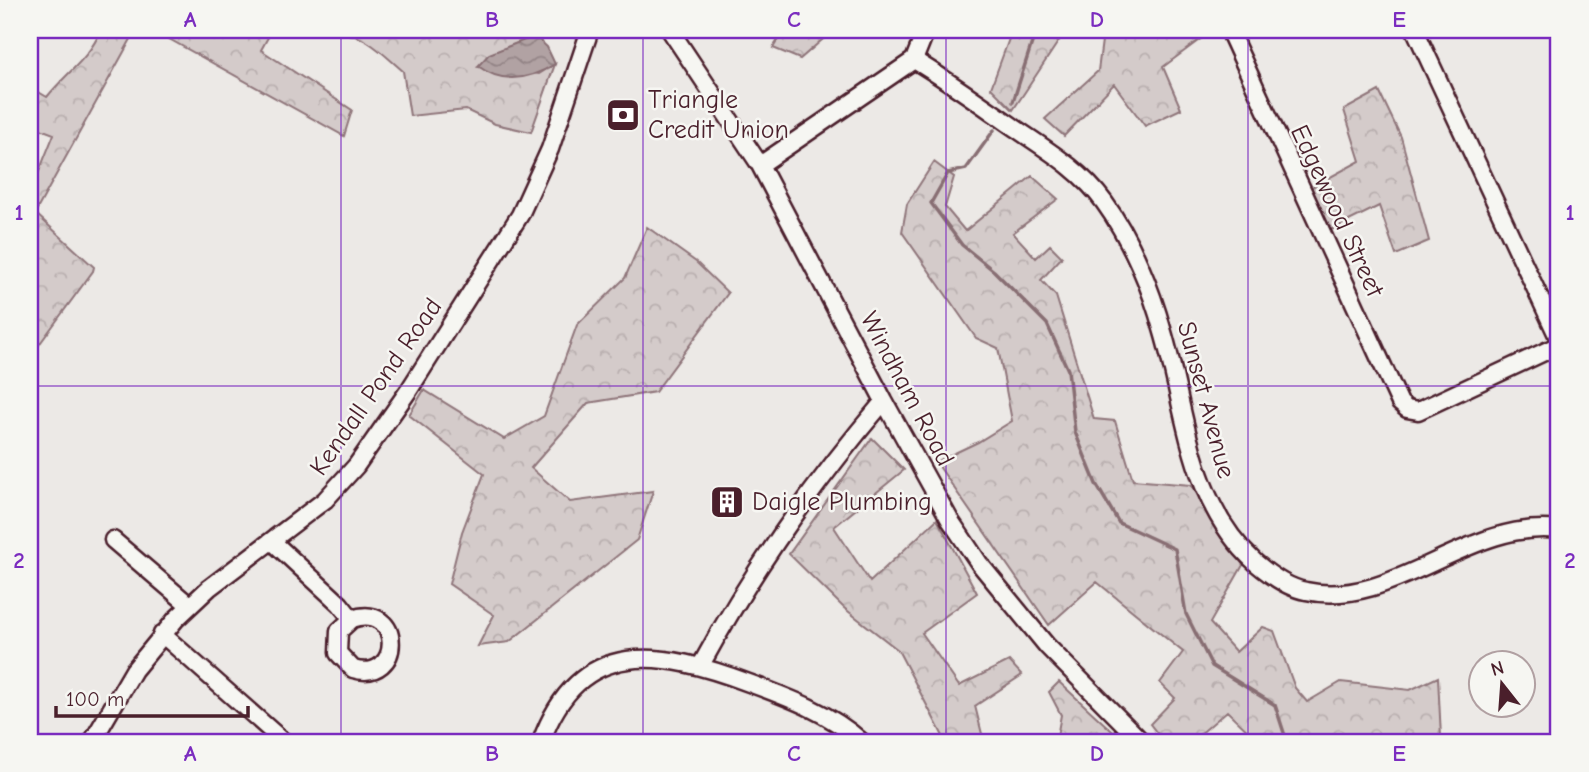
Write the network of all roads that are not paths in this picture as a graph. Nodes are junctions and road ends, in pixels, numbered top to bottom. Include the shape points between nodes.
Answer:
1 (670, 30) edge
2 (926, 30) edge
3 (1229, 30) edge
4 (1415, 30) edge
5 (591, 31) edge
6 (914, 60) junction
7 (760, 165) junction
8 (1559, 340) edge
9 (1559, 345) edge
10 (884, 401) junction
11 (1559, 530) edge
12 (113, 540) dead end
13 (273, 542) junction
14 (189, 605) junction
15 (352, 619) dead end
16 (162, 634) junction
17 (701, 665) junction
18 (92, 742) edge
19 (284, 742) edge
20 (541, 742) edge
21 (862, 742) edge
22 (1142, 742) edge

1 - 7 street, Windham Road
2 - 6 street
3 - 9 street, Edgewood Street via 1393,393 1407,410 1430,406
4 - 8 street
5 - 13 street, Kendall Pond Road via 541,170 500,248 348,477
6 - 7 street
6 - 11 street, Sunset Avenue via 1062,160 1104,202 1158,316 1208,499 1234,541 1262,568 1297,589 1344,592 1383,582 1499,534 1534,528
7 - 10 street, Windham Road
10 - 17 street via 805,501 736,603
10 - 22 street, Windham Road via 979,563 1046,646
12 - 14 street
13 - 14 street, Kendall Pond Road
13 - 15 street
14 - 16 street, Kendall Pond Road
16 - 18 street, Kendall Pond Road via 134,670
16 - 19 street
17 - 20 street via 634,657 605,667 566,697
17 - 21 street via 806,705

